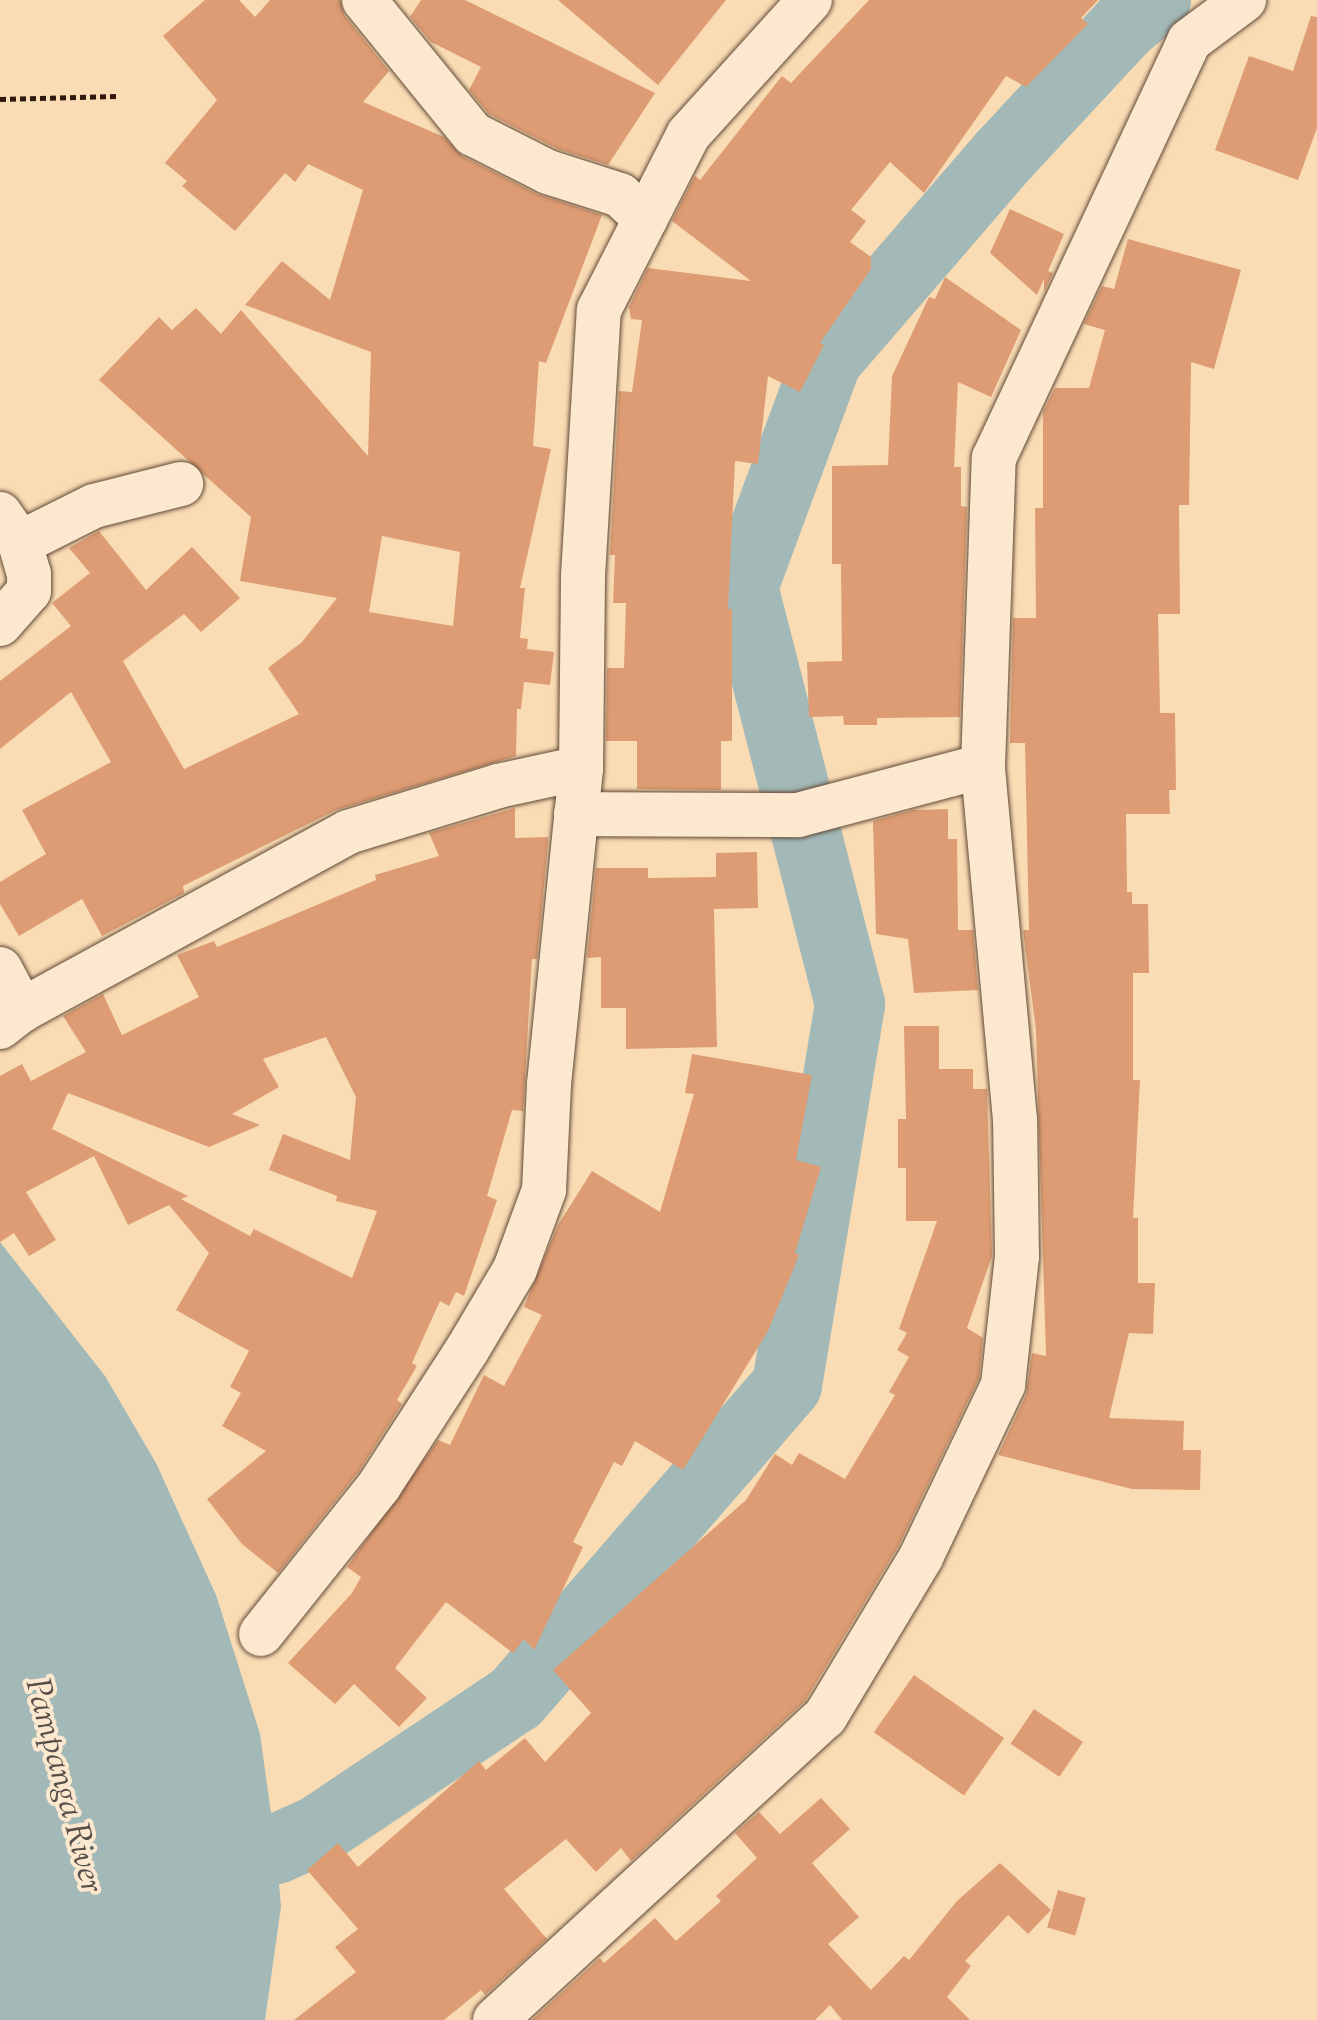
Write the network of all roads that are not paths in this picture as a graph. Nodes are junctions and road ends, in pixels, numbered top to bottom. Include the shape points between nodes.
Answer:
1 (364, 0) edge
2 (810, 0) edge
3 (1244, 0) edge
4 (646, 219) junction
5 (181, 484) dead end
6 (10, 529) edge
7 (0, 624) edge
8 (983, 766) junction
9 (581, 768) junction
10 (576, 814) junction
11 (0, 969) edge
12 (11, 1019) edge
13 (261, 1634) dead end
14 (495, 2020) edge

1 - 4 street via 473,134 548,172 620,195
2 - 4 street via 688,135
3 - 8 street via 1189,41 994,458
4 - 9 street via 599,310 583,576
5 - 6 street
6 - 7 street via 29,591
8 - 10 street via 798,815
8 - 14 street via 1015,1120 1017,1257 1003,1385 921,1557 825,1717
9 - 10 street
9 - 12 street via 498,786 348,832
10 - 13 street via 549,1084 544,1190 515,1269 379,1486
11 - 12 street

